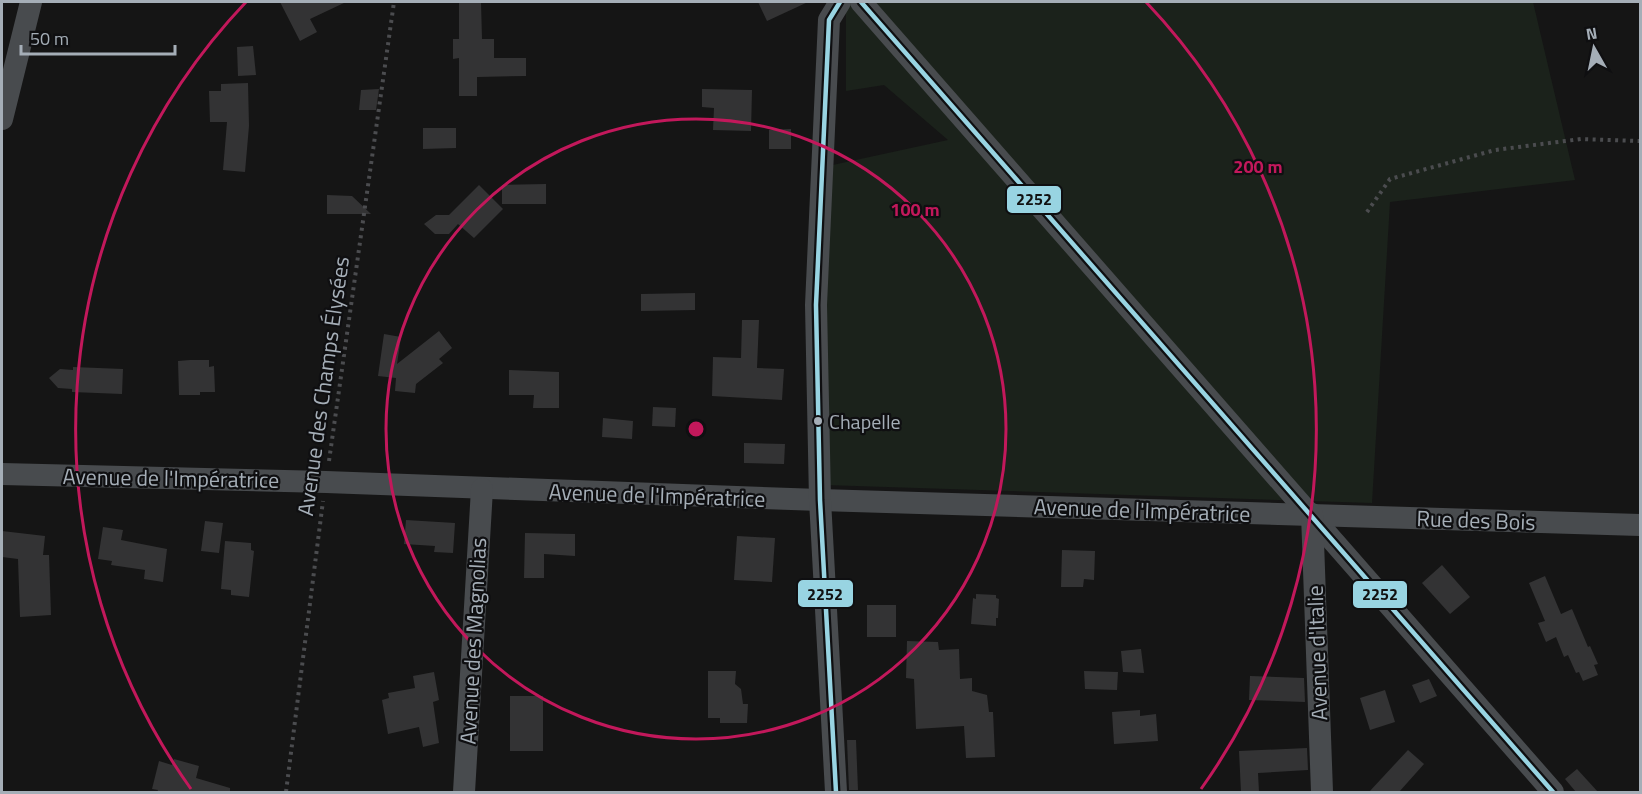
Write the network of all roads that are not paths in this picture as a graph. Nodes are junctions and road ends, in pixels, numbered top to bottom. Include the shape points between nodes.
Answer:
1 (31, 2) edge
2 (840, 2) edge
3 (861, 2) edge
4 (2, 119) edge
5 (2, 474) edge
6 (482, 489) junction
7 (820, 500) junction
8 (1312, 514) junction
9 (1641, 525) edge
10 (464, 792) edge
11 (836, 792) edge
12 (1323, 792) edge
13 (1553, 792) edge

1 - 4 street
2 - 7 street via 829,20 817,293
3 - 8 street
5 - 6 street, Avenue de l'Impératrice
6 - 7 street, Avenue de l'Impératrice
6 - 10 street, Avenue des Magnolias
7 - 8 street, Avenue de l'Impératrice
7 - 11 street
8 - 9 street, Rue des Bois
8 - 12 street, Avenue d'Italie
8 - 13 street

